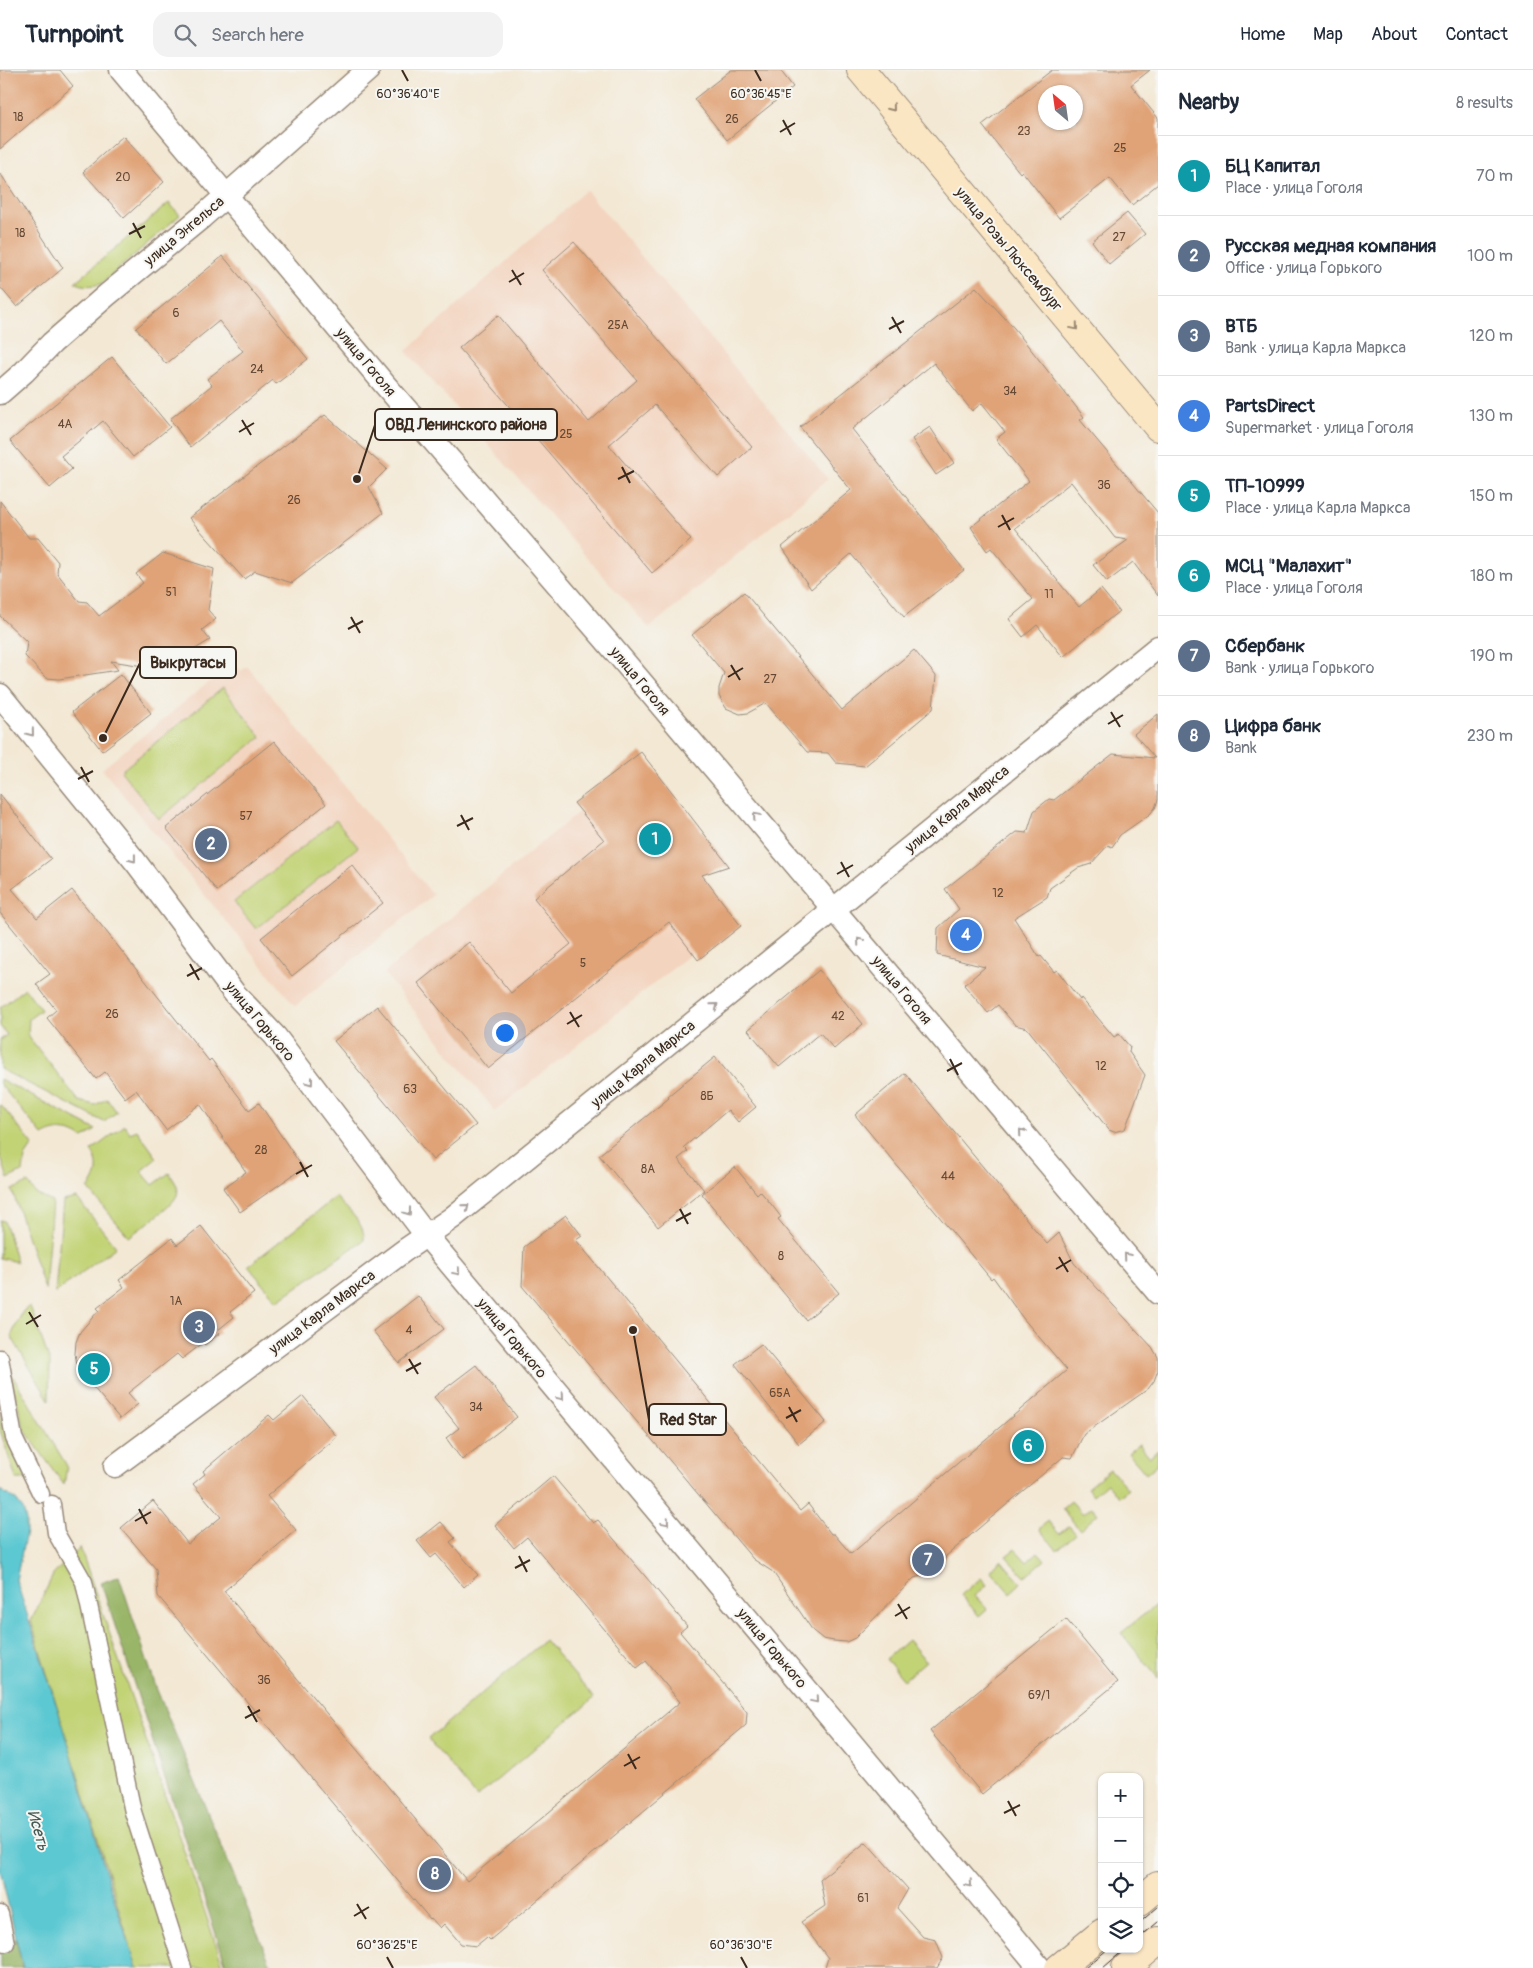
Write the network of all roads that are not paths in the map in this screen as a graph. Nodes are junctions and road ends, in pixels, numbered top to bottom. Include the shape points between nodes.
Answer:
1 (121, 70) edge
2 (368, 70) edge
3 (861, 70) edge
4 (226, 196) junction
5 (0, 393) edge
6 (1158, 427) edge
7 (1158, 647) edge
8 (0, 695) edge
9 (834, 909) junction
10 (426, 1235) junction
11 (1158, 1293) edge
12 (0, 1358) edge
13 (115, 1466) dead end
14 (1158, 1886) edge
15 (1143, 1899) edge
16 (0, 1914) edge
17 (1098, 1935) edge
18 (1158, 1941) edge
19 (6, 1943) dead end
20 (183, 1968) edge
21 (1040, 1968) edge
22 (1059, 1968) edge
23 (1126, 1968) edge

1 - 4 street, улица Гоголя
2 - 4 street, улица Энгельса
3 -> 6 main road, улица Розы Люксембург
4 - 5 street, улица Энгельса via 107,295
9 -> 4 street, улица Гоголя
7 - 9 street, улица Карла Маркса
8 -> 10 street, улица Горького via 136,862 235,994 275,1036
10 -> 9 street, улица Карла Маркса via 467,1206
11 -> 9 street, улица Гоголя
10 - 13 street, улица Карла Маркса
10 -> 21 street, улица Горького
12 - 20 street via 14,1438 46,1499 56,1532 84,1582 133,1812
14 - 15 main road
16 - 19 street
17 - 22 main road
18 - 23 main road

